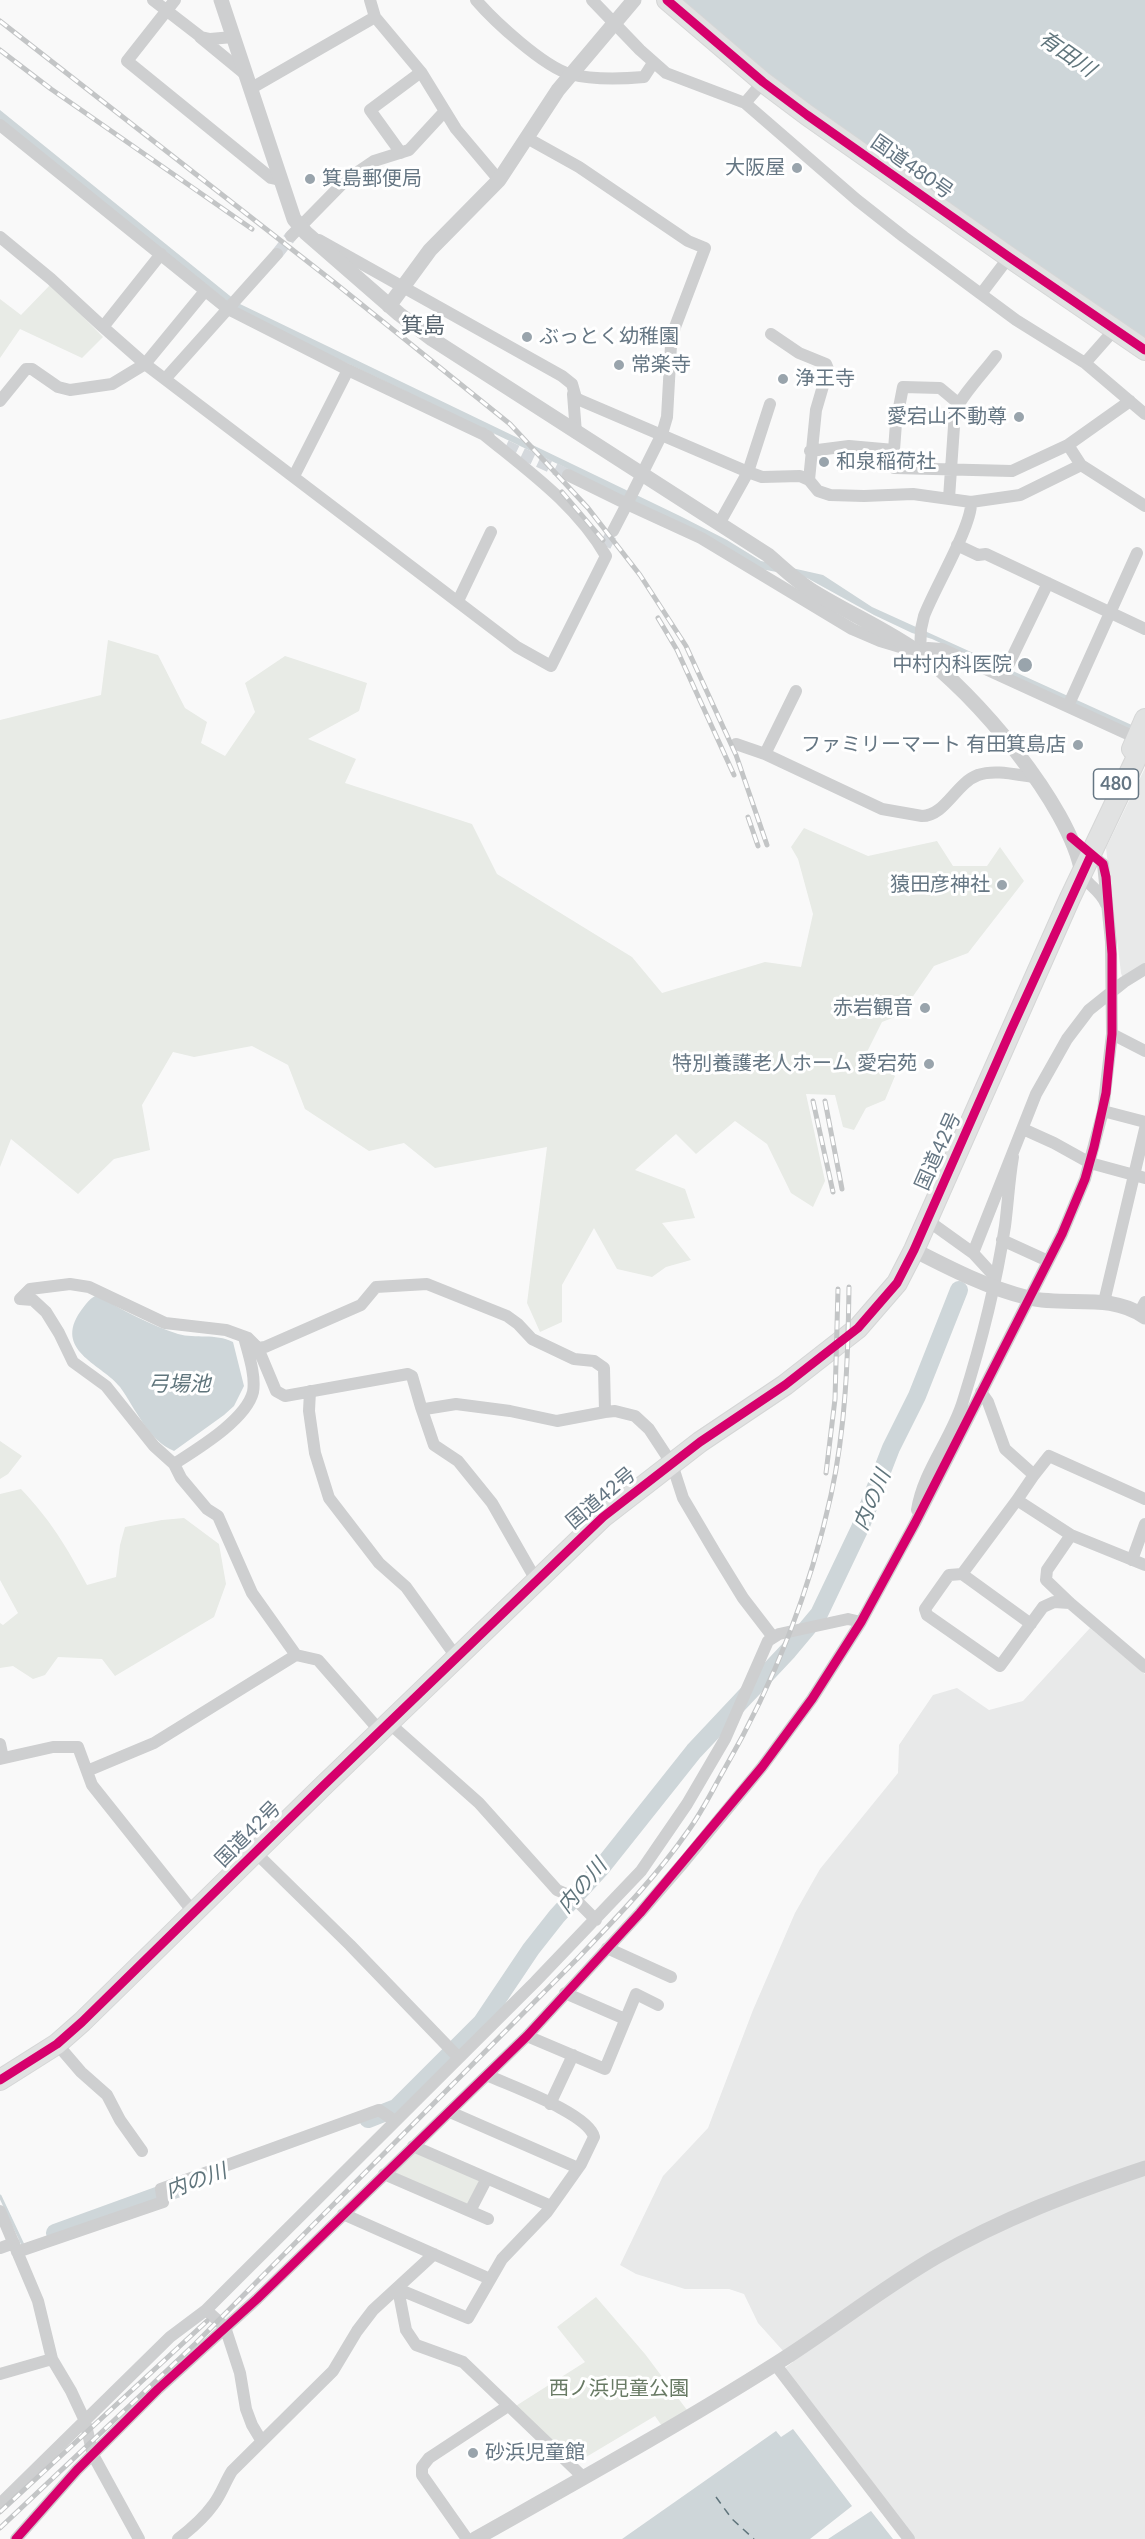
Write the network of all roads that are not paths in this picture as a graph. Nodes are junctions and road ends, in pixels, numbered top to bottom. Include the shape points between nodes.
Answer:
1 (153, 0) edge
2 (175, 0) edge
3 (221, 0) edge
4 (370, 0) edge
5 (476, 0) edge
6 (592, 0) edge
7 (634, 0) edge
8 (667, 0) edge
9 (166, 11) junction
10 (375, 17) junction
11 (613, 23) junction
12 (196, 35) junction
13 (233, 37) junction
14 (653, 63) junction
15 (421, 72) junction
16 (570, 74) junction
17 (248, 82) junction
18 (763, 82) junction
19 (745, 103) junction
20 (445, 111) junction
21 (0, 125) edge
22 (527, 138) junction
23 (401, 153) junction
24 (280, 180) junction
25 (499, 180) junction
26 (299, 232) junction
27 (0, 237) edge
28 (161, 254) junction
29 (277, 254) tunnel mouth
30 (1009, 257) junction
31 (403, 285) junction
32 (205, 291) junction
33 (981, 294) junction
34 (389, 306) junction
35 (228, 309) junction
36 (103, 327) junction
37 (1115, 329) junction
38 (771, 334) dead end
39 (1145, 350) edge
40 (996, 356) dead end
41 (1085, 363) junction
42 (145, 364) junction
43 (348, 370) junction
44 (165, 379) junction
45 (573, 394) junction
46 (0, 400) edge
47 (1130, 401) junction
48 (958, 403) junction
49 (770, 404) dead end
50 (1145, 414) edge
51 (482, 433) junction
52 (576, 433) junction
53 (662, 434) junction
54 (1068, 445) junction
55 (506, 446) tunnel mouth
56 (894, 450) junction
57 (810, 451) junction
58 (1081, 465) junction
59 (953, 469) junction
60 (748, 472) junction
61 (568, 475) tunnel mouth
62 (642, 475) junction
63 (294, 476) junction
64 (809, 480) junction
65 (949, 498) junction
66 (971, 502) junction
67 (627, 504) junction
68 (1145, 506) edge
69 (719, 524) junction
70 (614, 531) tunnel mouth
71 (491, 532) dead end
72 (957, 545) junction
73 (1137, 553) dead end
74 (1048, 584) junction
75 (458, 601) junction
76 (1111, 613) junction
77 (1145, 629) edge
78 (920, 653) junction
79 (1004, 676) junction
80 (796, 691) dead end
81 (1068, 706) junction
82 (1145, 719) edge
83 (736, 744) dead end
84 (1143, 744) edge
85 (765, 754) junction
86 (1034, 777) junction
87 (1071, 837) junction
88 (1093, 852) junction
89 (1082, 873) junction
90 (1108, 911) junction
91 (1145, 969) edge
92 (1112, 991) junction
93 (1112, 1034) junction
94 (1145, 1051) edge
95 (1103, 1112) junction
96 (1145, 1122) edge
97 (1023, 1129) junction
98 (1145, 1129) edge
99 (1013, 1157) junction
100 (1090, 1162) junction
101 (1139, 1176) edge
102 (927, 1220) junction
103 (1002, 1240) junction
104 (914, 1250) junction
105 (973, 1254) junction
106 (1048, 1261) junction
107 (994, 1282) junction
108 (1029, 1298) junction
109 (1104, 1302) junction
110 (1143, 1311) edge
111 (243, 1335) junction
112 (258, 1348) junction
113 (310, 1391) junction
114 (981, 1392) junction
115 (421, 1407) junction
116 (605, 1412) junction
117 (174, 1464) junction
118 (672, 1464) junction
119 (1034, 1475) junction
120 (1145, 1498) edge
121 (1017, 1500) junction
122 (915, 1523) junction
123 (1145, 1524) edge
124 (1071, 1535) junction
125 (1132, 1560) junction
126 (1145, 1565) edge
127 (962, 1574) junction
128 (536, 1580) junction
129 (1070, 1604) junction
130 (861, 1622) junction
131 (1031, 1624) junction
132 (773, 1636) junction
133 (296, 1654) junction
134 (457, 1658) junction
135 (1145, 1667) edge
136 (385, 1727) junction
137 (0, 1744) edge
138 (2, 1759) edge
139 (87, 1771) junction
140 (255, 1852) junction
141 (194, 1913) junction
142 (596, 1920) junction
143 (607, 1948) junction
144 (671, 1977) dead end
145 (565, 1993) junction
146 (658, 2005) dead end
147 (625, 2019) junction
148 (527, 2036) junction
149 (57, 2044) junction
150 (573, 2055) junction
151 (458, 2057) junction
152 (487, 2075) junction
153 (0, 2080) edge
154 (550, 2104) junction
155 (450, 2112) junction
156 (395, 2121) junction
157 (412, 2146) junction
158 (142, 2151) dead end
159 (578, 2168) junction
160 (1145, 2168) edge
161 (384, 2174) junction
162 (487, 2178) junction
163 (552, 2206) junction
164 (0, 2211) edge
165 (470, 2211) junction
166 (343, 2214) junction
167 (488, 2219) dead end
168 (15, 2247) junction
169 (0, 2248) edge
170 (434, 2254) junction
171 (490, 2279) junction
172 (398, 2289) junction
173 (206, 2310) junction
174 (225, 2327) junction
175 (52, 2359) junction
176 (776, 2364) junction
177 (0, 2374) edge
178 (508, 2406) junction
179 (85, 2421) junction
180 (261, 2440) junction
181 (93, 2455) junction
182 (583, 2478) junction
183 (0, 2504) edge
184 (16, 2539) edge
185 (140, 2539) edge
186 (178, 2539) edge
187 (467, 2539) edge
188 (475, 2539) edge
189 (909, 2539) edge

1 - 9 street
2 - 9 street
3 - 13 street
4 - 10 street
5 - 16 street via 495,23 558,70
6 - 11 street
7 - 11 street
8 - 18 highway, 国道480号
9 - 12 street
9 - 24 street via 127,61 271,178
10 - 15 street
10 - 17 street
11 - 14 street
11 - 16 street
12 - 13 street via 210,39
12 - 17 street
13 - 17 street
14 - 16 street via 644,77
14 - 19 street via 666,73
15 - 20 street
15 - 23 street via 370,110
16 - 22 street
17 - 24 street
18 - 19 street
18 - 30 highway, 国道480号
19 - 33 street via 857,200
20 - 23 street via 409,150
20 - 25 street
21 - 28 street
22 - 25 street
22 - 53 street via 705,248 675,327
23 - 26 street via 357,171
24 - 26 street
25 - 31 street via 430,250
26 - 31 street
26 - 34 street
27 - 36 street
28 - 32 street
28 - 36 street
29 - 35 street
30 - 33 street
30 - 37 highway, 国道480号
31 - 34 street
31 - 45 street via 562,376 572,384
32 - 35 street
32 - 42 street
33 - 41 street
34 - 52 street via 432,339
35 - 43 street
35 - 44 street
36 - 42 street
37 - 39 highway, 国道480号
37 - 41 street
38 - 57 street via 799,353 826,364 828,369
40 - 48 street
41 - 47 street
42 - 44 street
42 - 46 street via 112,384 70,390 26,369
43 - 51 street
43 - 63 street
44 - 63 street
45 - 52 street
45 - 53 street
47 - 50 street
47 - 54 street
48 - 56 street via 940,388 903,387
48 - 59 street
49 - 60 street
51 - 55 street
51 - 75 street via 550,488 606,556 551,666 517,647
52 - 62 street
53 - 60 street
53 - 62 street
54 - 58 street
54 - 59 street via 1012,471
56 - 57 street via 849,446
56 - 59 street via 894,468
57 - 64 street
58 - 66 street via 1020,495
58 - 68 street
59 - 65 street
60 - 64 street via 762,477 800,476
60 - 69 street
61 - 67 street
62 - 67 street
62 - 69 street
63 - 75 street
64 - 65 street via 815,489 830,495 913,494
65 - 66 street
66 - 72 street
67 - 70 street
67 - 78 street via 701,538 852,629
69 - 78 street via 768,555 810,589
71 - 75 street
72 - 74 street via 978,555 986,554
72 - 78 street via 924,616
73 - 76 street
74 - 76 street
74 - 79 street
76 - 77 street
76 - 81 street
78 - 79 street via 928,648 942,648
78 - 86 street via 986,717
79 - 81 street
80 - 85 street
81 - 84 street
82 - 84 highway
83 - 85 street
84 - 88 highway, 国道42号
85 - 86 street via 882,809 922,816 936,811 977,775
86 - 87 street
87 - 88 street
87 - 89 street
88 - 89 highway, 国道42号
88 - 90 street via 1105,867
89 - 90 street via 1101,893
89 - 102 highway, 国道42号
90 - 92 street
91 - 92 street
92 - 93 street
92 - 97 street via 1089,1010 1073,1031 1044,1080
93 - 94 street
93 - 95 street
95 - 96 street
95 - 100 street
97 - 99 street
97 - 100 street
98 - 101 street
99 - 103 street
99 - 105 street
100 - 101 street
100 - 106 street
101 - 109 street
102 - 104 highway, 国道42号
102 - 105 street
103 - 106 street
103 - 107 street
104 - 107 street
104 - 118 highway, 国道42号 via 897,1283 858,1328
105 - 107 street
106 - 108 street
107 - 108 street
107 - 122 street via 958,1419 921,1493
108 - 109 street
108 - 114 street
109 - 110 street
111 - 112 street
111 - 117 street via 253,1385 250,1398 237,1417
111 - 117 street via 165,1323 89,1287 70,1284 30,1289 20,1299 33,1300 46,1312 73,1362 106,1386 154,1446
112 - 113 street via 276,1391 285,1396
112 - 116 street via 360,1305 376,1287 427,1284 513,1319 532,1339 564,1355 604,1368
113 - 115 street via 408,1374
113 - 134 street via 315,1453 328,1498 379,1563 406,1587
114 - 119 street via 1005,1449
114 - 122 street
115 - 116 street via 462,1405 557,1421
115 - 128 street via 434,1445 458,1461 492,1503
116 - 118 street via 635,1416
117 - 133 street via 187,1486 218,1516 252,1593
118 - 128 highway, 国道42号 via 603,1517
118 - 132 street via 683,1498 743,1598
119 - 120 street via 1049,1456
119 - 121 street
121 - 124 street
121 - 127 street
122 - 130 street
123 - 125 street
124 - 125 street
124 - 129 street via 1046,1576
125 - 126 street
127 - 131 street
127 - 131 street via 949,1575 925,1609 927,1615 1000,1666
128 - 134 highway, 国道42号
129 - 131 street via 1048,1604
129 - 135 street
130 - 132 street via 848,1619
130 - 143 street via 762,1767
132 - 142 street via 725,1739 687,1804 641,1871
133 - 136 street via 318,1660
133 - 139 street via 154,1743
134 - 136 highway, 国道42号
136 - 140 highway, 国道42号
136 - 142 street via 479,1803 557,1890 573,1897
137 - 138 street
138 - 139 street via 73,1745 78,1747
139 - 141 street via 92,1785
140 - 141 highway, 国道42号
140 - 151 street
141 - 149 highway, 国道42号
142 - 151 street
143 - 144 street
143 - 145 street
145 - 147 street
145 - 148 street
146 - 147 street via 636,1994
147 - 150 street via 605,2069
148 - 150 street
148 - 152 street
149 - 153 highway, 国道42号
149 - 158 street via 107,2095
150 - 154 street
151 - 156 street
152 - 154 street
152 - 155 street
154 - 159 street via 575,2116 593,2133
155 - 157 street
155 - 159 street
156 - 168 street via 379,2110 162,2189 163,2202
156 - 173 street
157 - 161 street
157 - 162 street
159 - 163 street
160 - 176 street via 1058,2199 946,2251
161 - 165 street
161 - 166 street
162 - 163 street
162 - 165 street
163 - 171 street via 508,2251
164 - 168 street
165 - 167 street
166 - 170 street
166 - 174 street
168 - 169 street
168 - 175 street via 38,2301
170 - 171 street
170 - 172 street
171 - 172 street via 468,2318
172 - 178 street via 406,2330 416,2345 463,2362
172 - 180 street via 368,2317 333,2371
173 - 174 street
173 - 179 street via 170,2337
174 - 180 street via 240,2373 246,2409
174 - 181 street
175 - 177 street
175 - 179 street
176 - 182 street
176 - 189 street
178 - 182 street
178 - 187 street via 429,2458 422,2467 422,2475
179 - 181 street
179 - 183 street
180 - 186 street via 232,2471 215,2504
181 - 184 street
181 - 185 street
182 - 188 street

